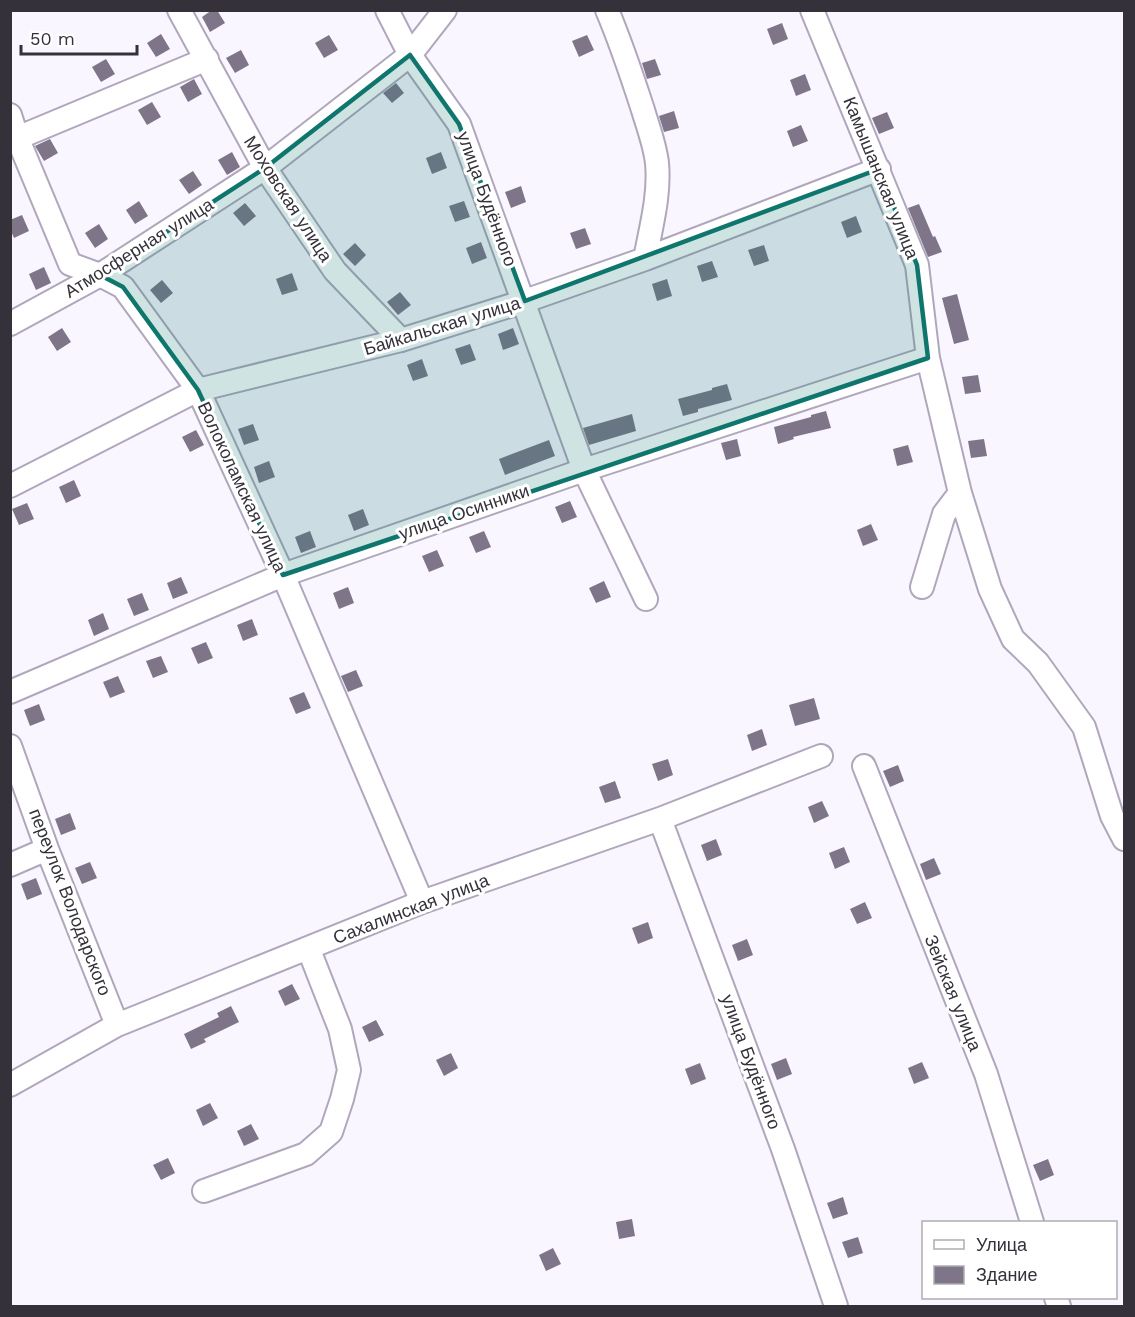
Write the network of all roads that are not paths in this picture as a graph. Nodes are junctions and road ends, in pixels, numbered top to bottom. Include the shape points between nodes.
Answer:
1 (179, 10) edge
2 (387, 10) edge
3 (445, 10) edge
4 (607, 10) edge
5 (812, 10) edge
6 (410, 55) junction
7 (207, 59) junction
8 (10, 115) edge
9 (14, 139) edge
10 (265, 168) junction
11 (879, 170) junction
12 (645, 259) junction
13 (100, 275) junction
14 (525, 302) junction
15 (10, 324) edge
16 (401, 340) junction
17 (928, 358) junction
18 (198, 390) junction
19 (585, 470) junction
20 (10, 486) edge
21 (960, 493) junction
22 (283, 575) junction
23 (922, 587) dead end
24 (646, 599) dead end
25 (10, 692) edge
26 (10, 746) edge
27 (821, 756) dead end
28 (864, 766) dead end
29 (660, 819) junction
30 (1125, 839) edge
31 (47, 849) junction
32 (10, 865) edge
33 (422, 902) junction
34 (309, 950) junction
35 (117, 1025) junction
36 (10, 1085) edge
37 (204, 1191) dead end
38 (1032, 1221) edge
39 (836, 1306) edge

1 - 7 street, Моховская улица
2 - 6 street, улица Будённого
3 - 6 street, Атмосферная улица
4 - 12 street via 620,40 657,163 657,192
5 - 11 street, Камышанская улица
6 - 10 street, Атмосферная улица
6 - 14 street, улица Будённого via 459,124
7 - 9 street
7 - 10 street, Моховская улица
8 - 9 street, Волоколамская улица
9 - 13 street, Волоколамская улица via 70,264
10 - 13 street, Атмосферная улица
10 - 16 street, Моховская улица via 335,272
11 - 12 street, Байкальская улица
11 - 17 street, Камышанская улица via 917,265
12 - 14 street, Байкальская улица
13 - 15 street, Атмосферная улица
13 - 18 street, Волоколамская улица via 123,287
14 - 16 street, Байкальская улица
14 - 19 street, улица Будённого
16 - 18 street, Байкальская улица
17 - 19 street, улица Осинники
17 - 21 street, Камышанская улица
18 - 20 street, Байкальская улица
18 - 22 street, Волоколамская улица
19 - 22 street, улица Осинники
19 - 24 street, улица Будённого
21 - 23 street via 944,514
21 - 30 street, Камышанская улица via 1008,632 1038,663 1084,727 1112,816
22 - 25 street, улица Осинники
22 - 33 street, Волоколамская улица
26 - 31 street, переулок Володарского
27 - 29 street, Сахалинская улица
28 - 38 street, Зейская улица via 986,1074
29 - 33 street, Сахалинская улица
29 - 39 street, улица Будённого via 783,1149
31 - 32 street
31 - 35 street, переулок Володарского
33 - 34 street, Сахалинская улица
34 - 35 street, Сахалинская улица
34 - 37 street via 340,1029 349,1070 331,1132 306,1154
35 - 36 street, Сахалинская улица

